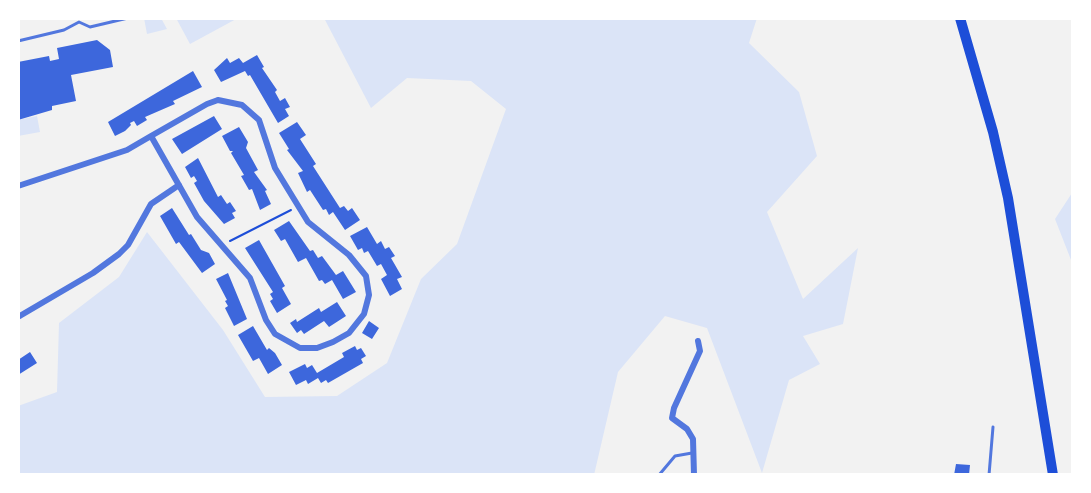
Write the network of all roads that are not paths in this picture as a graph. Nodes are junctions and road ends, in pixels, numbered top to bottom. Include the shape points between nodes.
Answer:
1 (128, 18) edge
2 (960, 18) edge
3 (18, 41) edge
4 (151, 136) junction
5 (179, 185) junction
6 (18, 186) edge
7 (18, 317) edge
8 (698, 341) dead end
9 (993, 427) dead end
10 (694, 453) junction
11 (659, 475) edge
12 (694, 475) edge
13 (989, 475) edge
14 (1053, 475) edge

1 - 3 lane via 90,27 79,22 64,30
2 - 14 main road via 991,122 1008,198
4 - 5 street
4 - 5 street via 207,104 228,100 242,105 259,120 275,168 308,222 349,255 366,276 369,295 355,328 342,338 309,349 280,339 266,320 250,279 197,216
4 - 6 street via 127,150
5 - 7 street via 151,204 119,254
8 - 10 street via 700,351 672,418 687,429
9 - 13 lane
10 - 11 lane via 675,456
10 - 12 street

